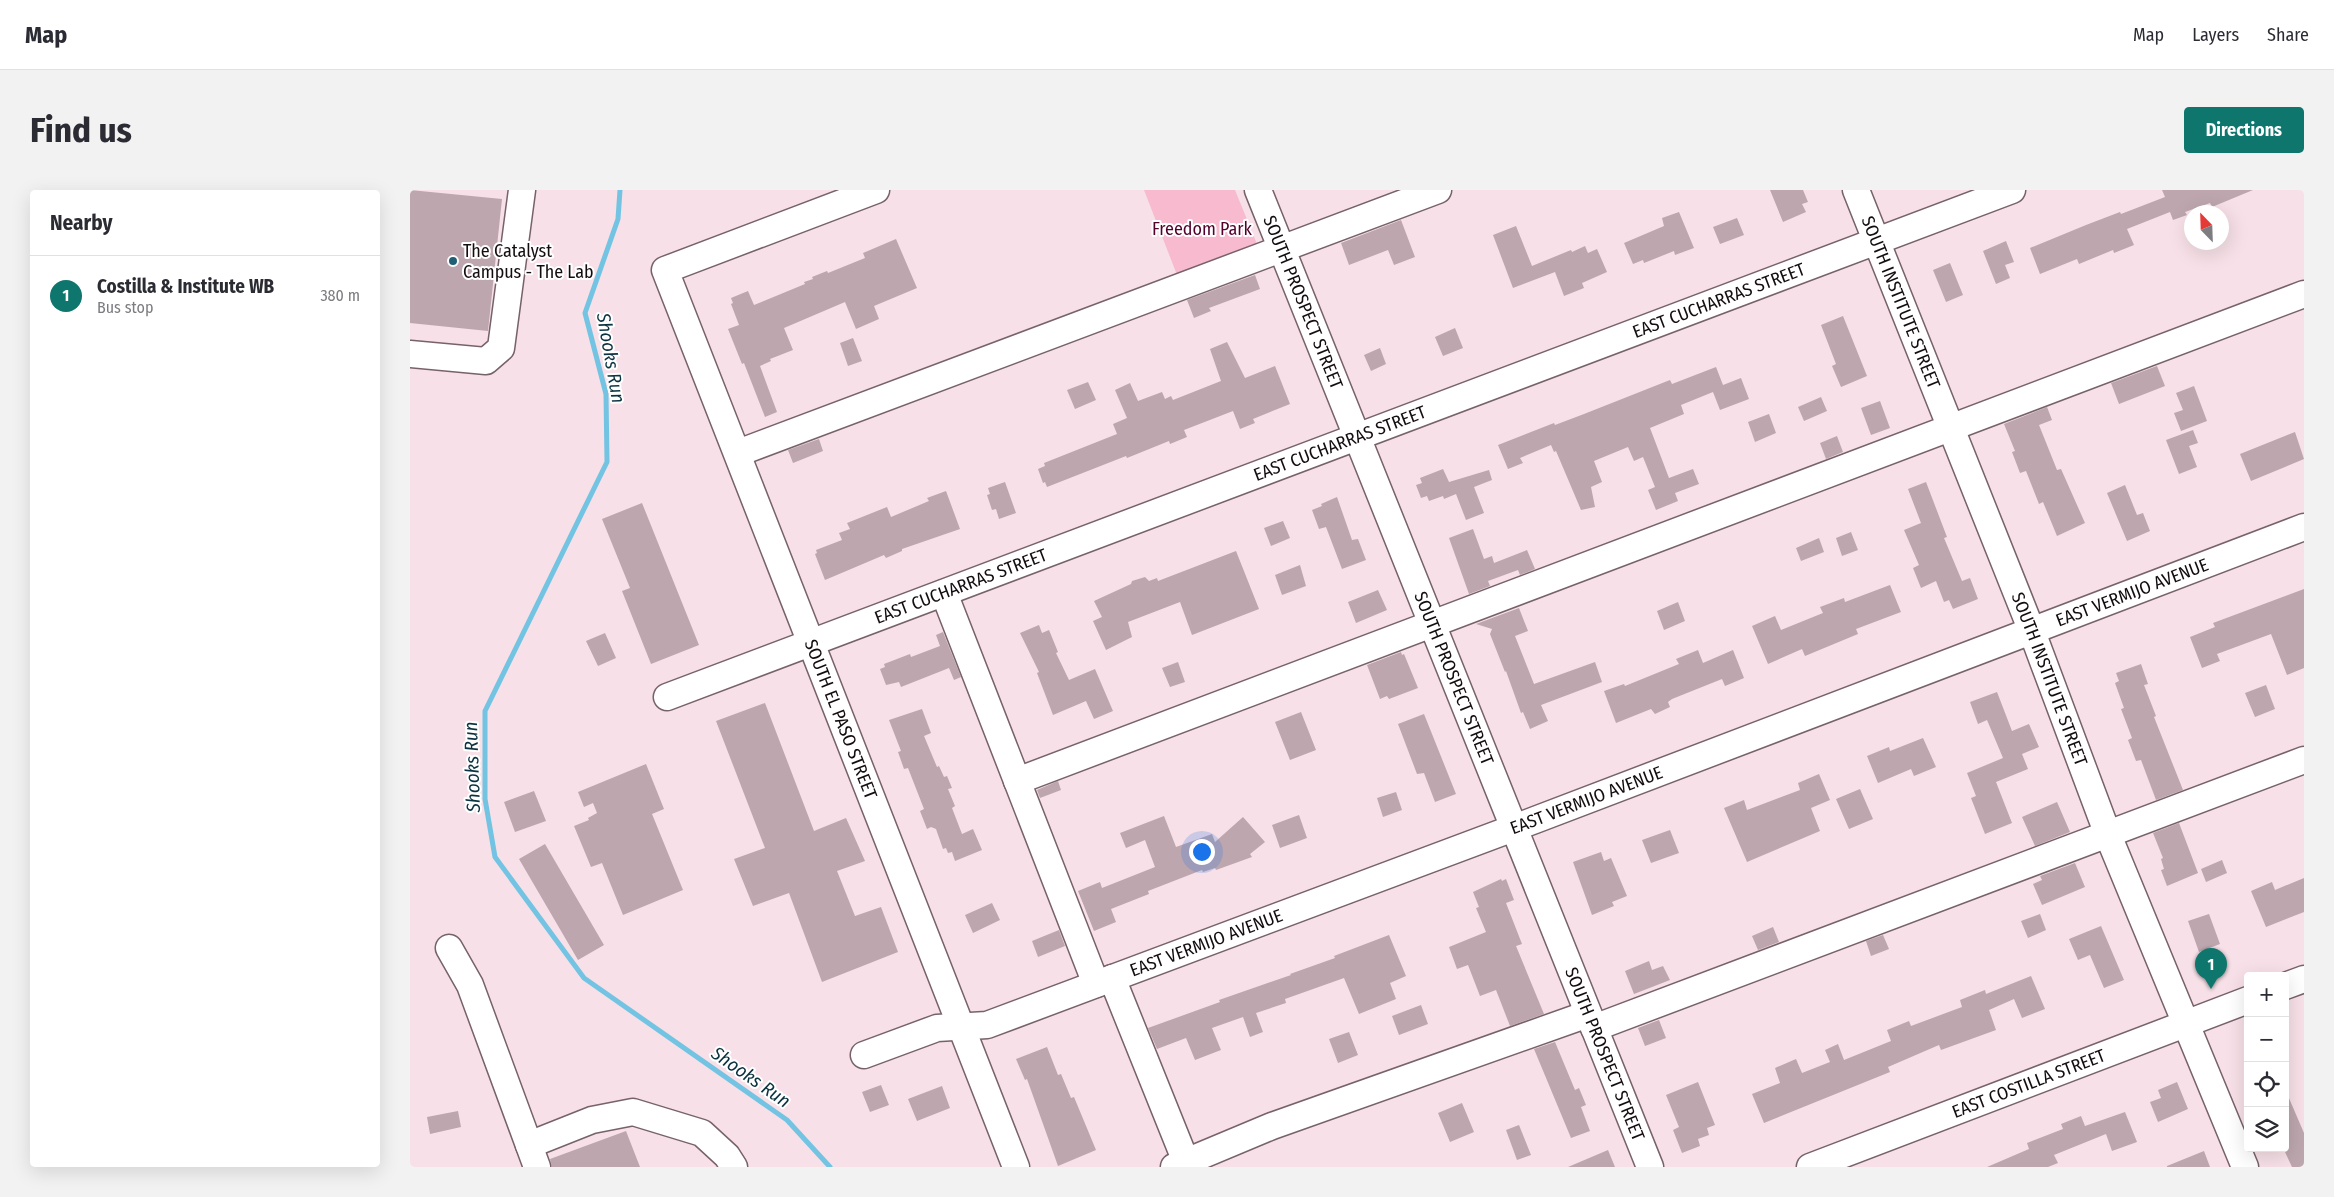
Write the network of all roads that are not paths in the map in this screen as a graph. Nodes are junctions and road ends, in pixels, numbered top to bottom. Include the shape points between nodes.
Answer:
1 (522, 190) edge
2 (876, 190) edge
3 (1258, 190) edge
4 (1438, 190) edge
5 (1856, 190) edge
6 (2011, 190) edge
7 (1876, 241) junction
8 (1282, 250) junction
9 (2304, 294) edge
10 (410, 354) edge
11 (1951, 428) junction
12 (1357, 437) junction
13 (738, 453) junction
14 (2304, 527) edge
15 (944, 593) junction
16 (1433, 623) junction
17 (2031, 629) junction
18 (812, 643) junction
19 (667, 698) dead end
20 (2304, 760) edge
21 (1017, 781) junction
22 (1515, 827) junction
23 (2108, 835) junction
24 (449, 948) dead end
25 (2304, 979) edge
26 (1104, 981) junction
27 (2289, 985) edge
28 (2244, 1001) edge
29 (1591, 1021) junction
30 (2186, 1023) junction
31 (960, 1025) junction
32 (864, 1056) dead end
33 (533, 1156) edge
34 (1180, 1164) edge
35 (734, 1167) edge
36 (1016, 1167) edge
37 (1650, 1167) edge
38 (1810, 1167) edge
39 (2245, 1167) edge

1 - 10 street via 502,348 486,361
2 - 13 street, SOUTH EL PASO STREET via 665,270
3 - 8 street, SOUTH PROSPECT STREET
4 - 8 street
5 - 7 street, SOUTH INSTITUTE STREET
6 - 7 street, EAST CUCHARRAS STREET
7 - 11 street, SOUTH INSTITUTE STREET
7 - 12 street, EAST CUCHARRAS STREET
8 - 12 street, SOUTH PROSPECT STREET
8 - 13 street
9 - 11 street
11 - 16 street
11 - 17 street, SOUTH INSTITUTE STREET
12 - 15 street, EAST CUCHARRAS STREET
12 - 16 street, SOUTH PROSPECT STREET
13 - 18 street, SOUTH EL PASO STREET
14 - 17 street, EAST VERMIJO AVENUE
15 - 18 street, EAST CUCHARRAS STREET
15 - 21 street
16 - 21 street
16 - 22 street, SOUTH PROSPECT STREET
17 - 22 street, EAST VERMIJO AVENUE
17 - 23 street, SOUTH INSTITUTE STREET
18 - 19 street, EAST CUCHARRAS STREET
18 - 31 street, SOUTH EL PASO STREET
20 - 23 street
21 - 26 street
22 - 26 street, EAST VERMIJO AVENUE
22 - 29 street, SOUTH PROSPECT STREET
23 - 29 street
23 - 30 street, SOUTH INSTITUTE STREET
24 - 33 street via 470,985
25 - 27 street
26 - 31 street, EAST VERMIJO AVENUE via 984,1026
26 - 34 street
28 - 30 street, EAST COSTILLA STREET
29 - 34 street via 1272,1126
29 - 37 street, SOUTH PROSPECT STREET
30 - 38 street, EAST COSTILLA STREET
30 - 39 street, SOUTH INSTITUTE STREET
31 - 32 street, EAST VERMIJO AVENUE via 937,1028
31 - 36 street, SOUTH EL PASO STREET
33 - 35 street via 592,1120 634,1112 702,1133

